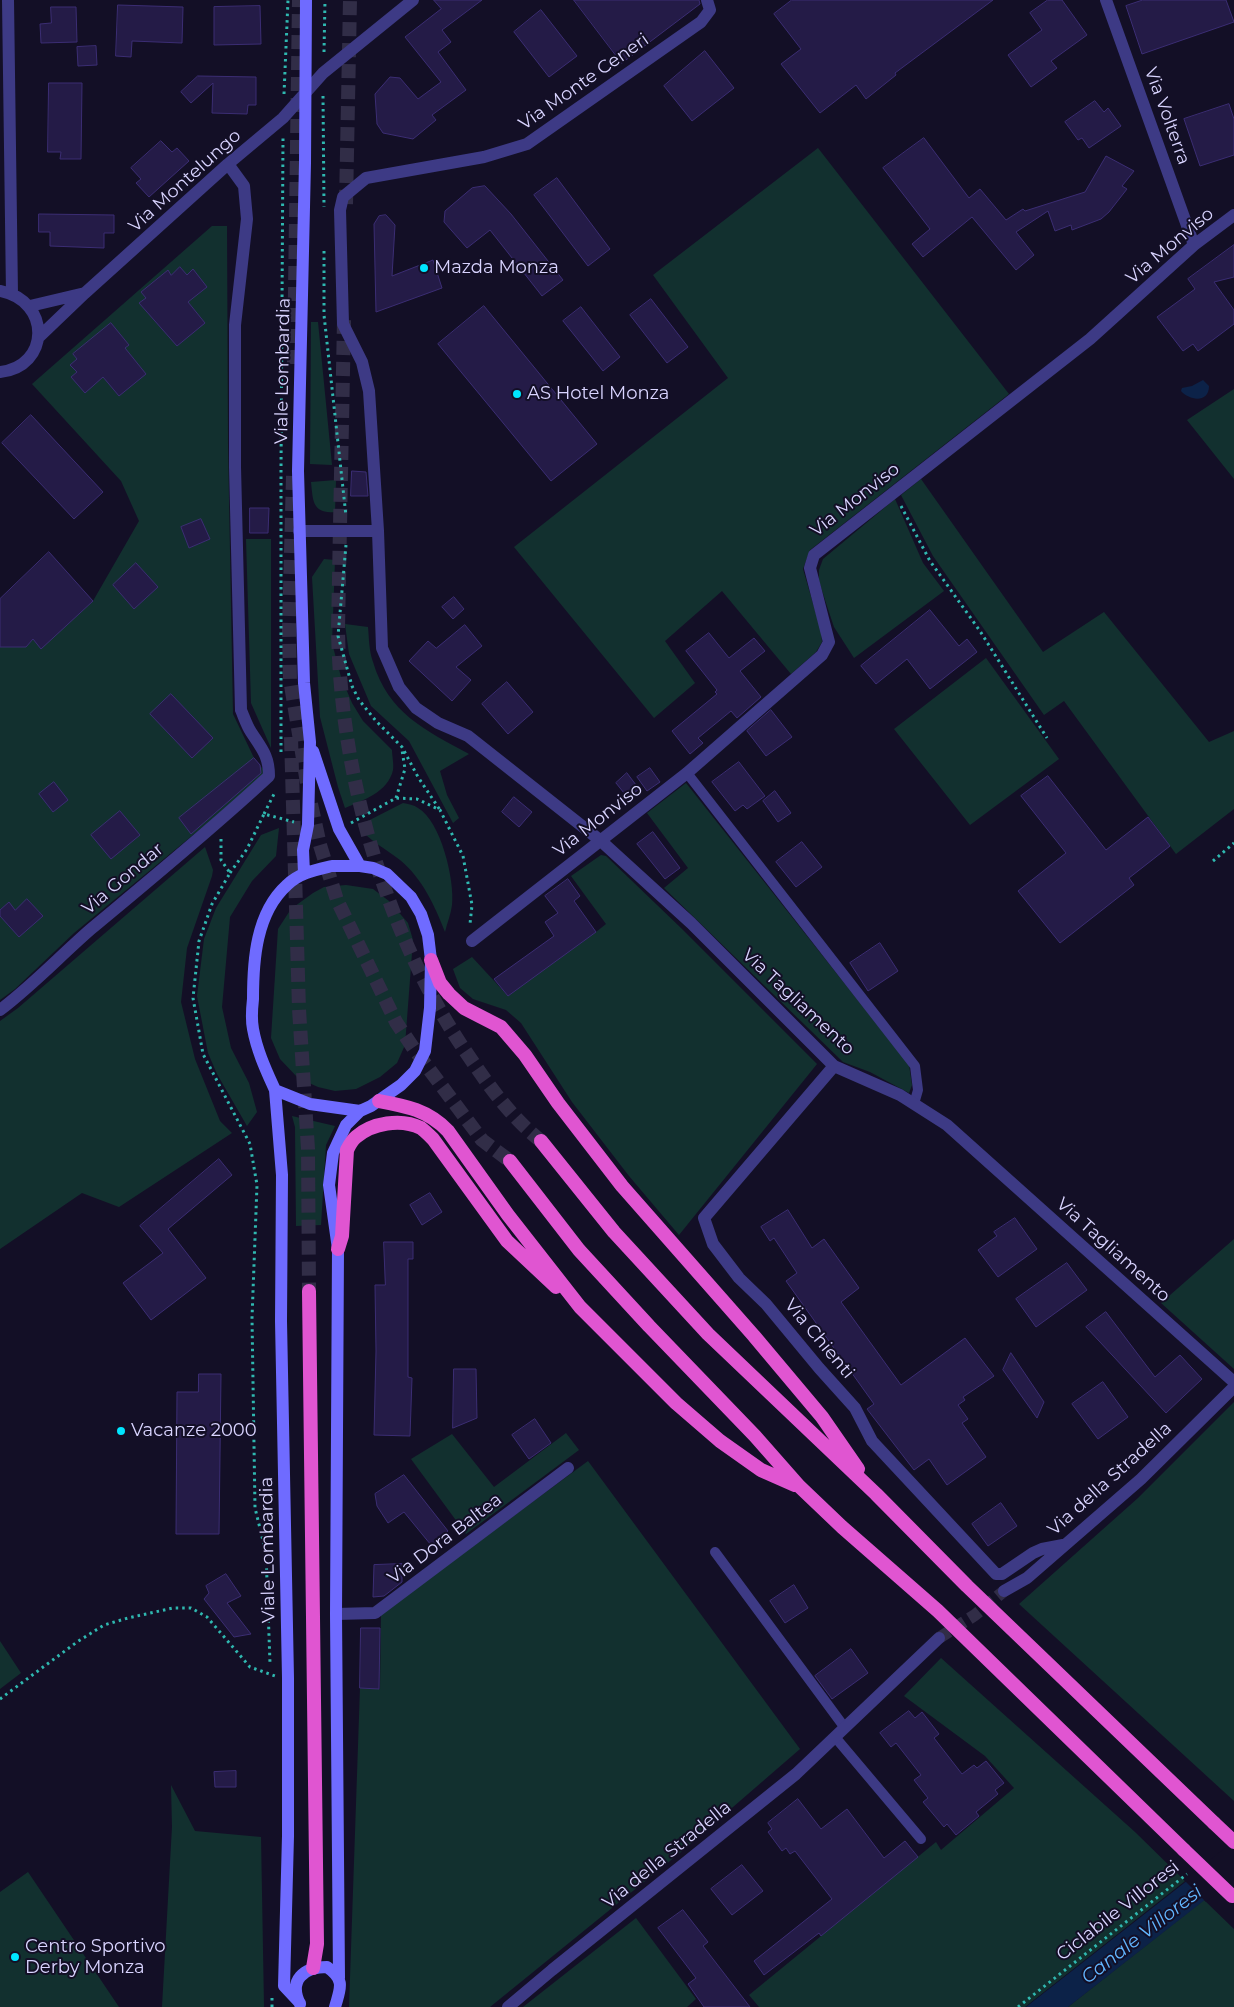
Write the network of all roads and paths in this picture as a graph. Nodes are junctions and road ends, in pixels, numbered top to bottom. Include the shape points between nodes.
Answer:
1 (8, 0) edge
2 (288, 0) edge
3 (306, 0) edge
4 (325, 0) edge
5 (413, 0) edge
6 (707, 0) edge
7 (1106, 0) edge
8 (323, 73) junction
9 (306, 93) junction
10 (283, 118) junction
11 (228, 164) junction
12 (324, 210) dead end
13 (1234, 216) edge
14 (1194, 245) junction
15 (324, 248) dead end
16 (6, 292) edge
17 (85, 293) junction
18 (30, 306) junction
19 (38, 338) junction
20 (0, 372) edge
21 (894, 492) junction
22 (299, 531) junction
23 (347, 531) junction
24 (378, 531) junction
25 (1047, 738) dead end
26 (310, 742) junction
27 (402, 747) junction
28 (281, 760) dead end
29 (687, 773) junction
30 (276, 788) dead end
31 (440, 810) junction
32 (264, 814) dead end
33 (218, 824) junction
34 (601, 841) junction
35 (1234, 843) edge
36 (1213, 861) dead end
37 (360, 866) junction
38 (304, 873) junction
39 (472, 941) joint
40 (431, 960) junction
41 (0, 1010) edge
42 (834, 1066) junction
43 (276, 1090) junction
44 (379, 1101) junction
45 (914, 1104) junction
46 (360, 1111) junction
47 (541, 1141) tunnel mouth
48 (510, 1161) tunnel mouth
49 (338, 1249) junction
50 (309, 1291) tunnel mouth
51 (580, 1307) junction
52 (1234, 1382) edge
53 (1234, 1387) edge
54 (568, 1468) dead end
55 (799, 1486) junction
56 (876, 1494) junction
57 (1063, 1545) junction
58 (715, 1552) dead end
59 (1004, 1591) tunnel mouth
60 (336, 1614) junction
61 (939, 1638) tunnel mouth
62 (271, 1676) junction
63 (288, 1678) junction
64 (271, 1681) dead end
65 (0, 1699) edge
66 (845, 1728) junction
67 (835, 1737) junction
68 (921, 1839) dead end
69 (1234, 1842) edge
70 (1188, 1874) dead end
71 (1233, 1896) edge
72 (312, 1968) junction
73 (339, 1978) junction
74 (301, 2005) edge
75 (335, 2007) edge
76 (508, 2007) edge
77 (1018, 2007) edge

1 - 16 street
2 - 10 path
3 - 9 main road, Viale Lombardia
4 - 8 path
5 - 8 street, Via Montelungo
6 - 24 street, Via Monte Ceneri via 710,10 701,22 527,144 484,157 366,178 343,197 340,210 343,324 362,362 369,391
7 - 14 street, Via Volterra
8 - 9 street, Via Montelungo
8 - 12 path
9 - 10 street, Via Montelungo
9 - 22 main road, Viale Lombardia
10 - 11 street, Via Montelungo
10 - 28 path
11 - 17 street, Via Montelungo
11 - 33 street, Via Gondar via 244,186 247,219 234,325 241,710 269,762 270,776
13 - 14 street, Via Monviso
14 - 21 street, Via Monviso via 1090,339
15 - 23 path via 324,315
16 - 18 street
17 - 18 street, Via Montelungo
17 - 19 street, Via Montelungo
18 - 19 street via 37,319
19 - 20 street, Via Montelungo via 34,352 24,364 12,371
21 - 25 path via 930,561 980,631
21 - 29 street, Via Monviso via 814,554 810,568 829,642 822,655
22 - 23 street
22 - 26 main road, Viale Lombardia via 304,683
23 - 24 street
23 - 27 path via 338,636 359,700
24 - 34 street, Via Tagliamento via 382,648 399,687 416,708 438,723 468,736
26 - 37 main road, Viale Lombardia via 339,829
26 - 38 main road, Viale Lombardia
27 - 31 path
27 - 31 path via 405,770 396,798 417,799
29 - 34 street, Via Monviso
29 - 45 lane via 915,1066 918,1090
30 - 32 path
31 - 39 path via 463,856 472,905
33 - 41 street, Via Gondar
33 - 62 path via 222,834 221,860 230,873 212,904 199,941 192,998 203,1054 250,1144 257,1184 252,1318 255,1508 266,1553
34 - 39 street, Via Monviso
34 - 42 street, Via Tagliamento via 691,923
35 - 36 path
37 - 38 main road via 332,866
37 - 40 main road via 387,874 411,897 428,935
38 - 43 main road via 287,884 274,901 266,914 255,948 252,1027 260,1058
40 - 44 main road via 425,1052 416,1071
40 - 56 highway via 440,984 449,994 464,1008 501,1027 525,1055 622,1186 816,1410
42 - 45 street, Via Tagliamento
42 - 57 street, Via Chienti via 704,1218 713,1244 739,1278 766,1304 855,1408 872,1441 996,1574 1002,1574 1042,1549
43 - 46 main road via 310,1104
43 - 63 main road, Viale Lombardia via 282,1175 281,1321
44 - 46 main road
44 - 51 highway via 418,1110 437,1119
45 - 52 street, Via Tagliamento via 947,1125
46 - 49 main road via 346,1125 333,1154 329,1185
47 - 56 highway via 614,1232 708,1334
48 - 55 highway via 579,1250
49 - 51 highway via 342,1236 346,1150 364,1131 391,1123 406,1123 421,1128 433,1139 507,1241
49 - 60 main road
50 - 72 highway via 316,1944
51 - 55 highway via 676,1403 720,1441 761,1470
53 - 57 street, Via della Stradella via 1141,1478
54 - 60 street, Via Dora Baltea via 376,1613
55 - 71 highway, bridge via 938,1611
56 - 69 highway, bridge via 967,1586
57 - 59 street, Via della Stradella via 1027,1578
58 - 66 lane
60 - 73 main road
61 - 66 street, Via della Stradella
62 - 63 path
62 - 64 path
62 - 65 path via 250,1667 207,1617 191,1608 172,1608 104,1625
63 - 74 main road, Viale Lombardia via 284,1986
66 - 67 street, Via della Stradella
67 - 68 lane
67 - 76 street, Via della Stradella via 796,1774
70 - 77 path, Ciclabile Villoresi
72 - 73 main road via 327,1968
72 - 74 main road, Viale Lombardia via 299,1978 296,1987
73 - 75 main road via 341,1987

